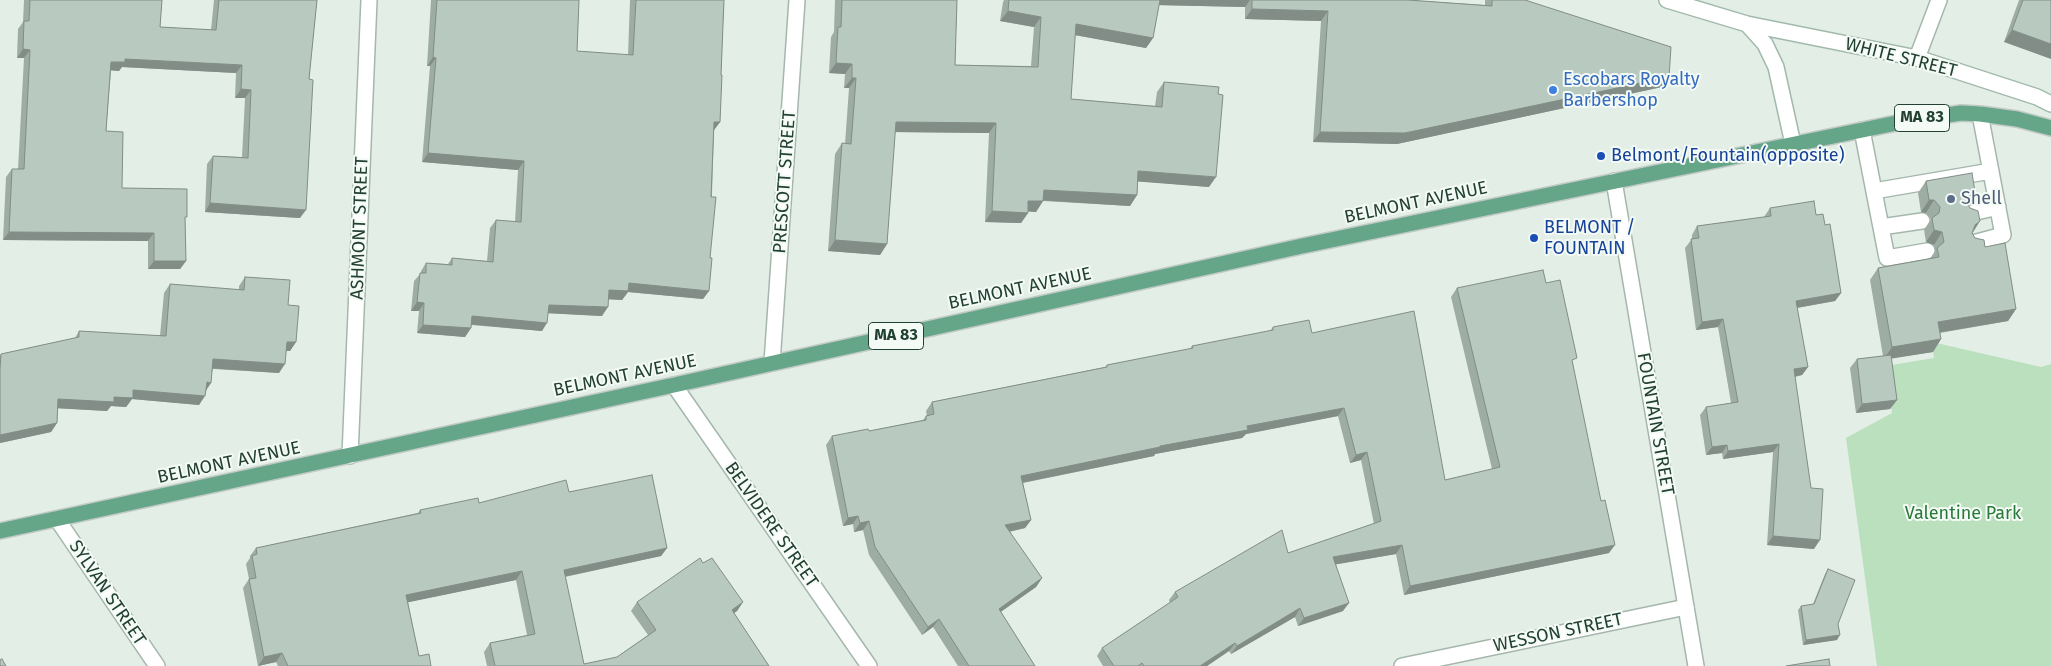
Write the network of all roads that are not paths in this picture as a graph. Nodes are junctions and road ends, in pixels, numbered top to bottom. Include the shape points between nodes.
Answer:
1 (369, 0) edge
2 (797, 0) edge
3 (1667, 0) edge
4 (1938, 0) edge
5 (1747, 24) junction
6 (1917, 58) junction
7 (2051, 104) edge
8 (1980, 114) junction
9 (2051, 128) edge
10 (1862, 130) junction
11 (1793, 144) junction
12 (1991, 171) junction
13 (1614, 181) junction
14 (1874, 191) junction
15 (1998, 207) junction
16 (1968, 214) edge
17 (1922, 221) dead end
18 (1881, 227) junction
19 (1974, 243) edge
20 (1927, 251) dead end
21 (772, 363) junction
22 (674, 385) junction
23 (350, 456) junction
24 (57, 519) junction
25 (0, 531) edge
26 (1686, 607) junction
27 (157, 666) edge
28 (869, 666) edge
29 (1402, 666) edge
30 (1696, 666) edge

1 - 23 street, ASHMONT STREET
2 - 21 street, PRESCOTT STREET
3 - 5 street, WHITE STREET
4 - 6 street
5 - 6 street, WHITE STREET
5 - 11 street via 1765,44 1776,67
6 - 7 street, WHITE STREET
8 - 9 main road, BELMONT AVENUE / MA 83
8 - 10 main road, BELMONT AVENUE / MA 83 via 1942,115
8 - 12 street
10 - 11 main road, BELMONT AVENUE / MA 83
10 - 14 street
11 - 13 main road, BELMONT AVENUE / MA 83
12 - 14 street
12 - 15 street
13 - 21 main road, BELMONT AVENUE / MA 83
13 - 26 street, FOUNTAIN STREET
14 - 18 street
15 - 16 street
15 - 19 street via 2003,235
17 - 18 street
18 - 20 street via 1887,258
21 - 22 main road, BELMONT AVENUE / MA 83
22 - 23 main road, BELMONT AVENUE / MA 83
22 - 28 street, BELVIDERE STREET
23 - 24 main road, BELMONT AVENUE / MA 83
24 - 25 main road, BELMONT AVENUE / MA 83
24 - 27 street, SYLVAN STREET
26 - 29 street, WESSON STREET
26 - 30 street, FOUNTAIN STREET

